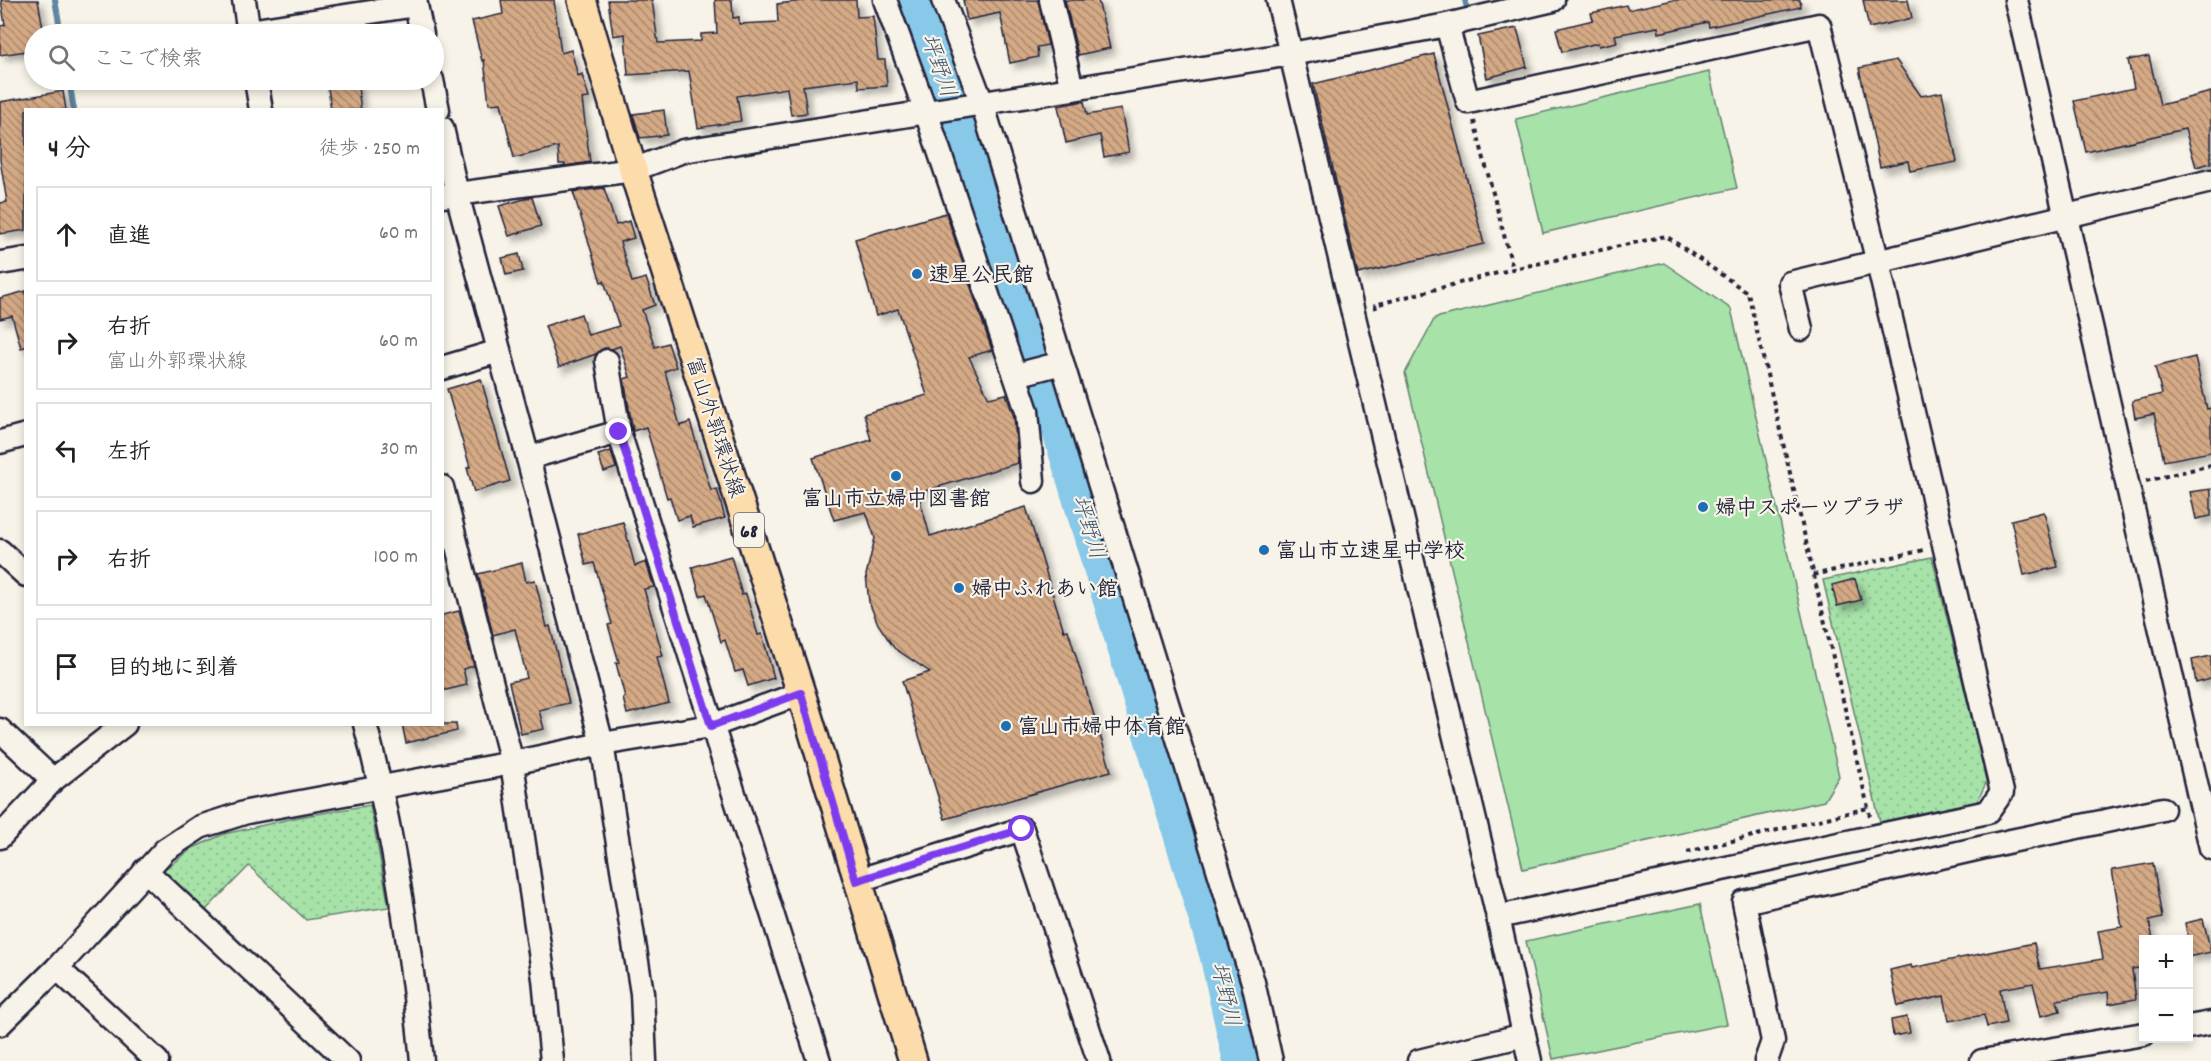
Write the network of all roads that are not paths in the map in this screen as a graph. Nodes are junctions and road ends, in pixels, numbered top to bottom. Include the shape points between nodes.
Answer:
1 (244, 0) edge
2 (582, 0) edge
3 (885, 0) edge
4 (943, 0) edge
5 (1051, 0) edge
6 (1278, 0) edge
7 (1553, 0) edge
8 (2016, 0) edge
9 (416, 2) edge
10 (248, 24) edge
11 (297, 24) edge
12 (420, 24) edge
13 (1447, 25) junction
14 (1291, 54) junction
15 (1072, 89) junction
16 (258, 90) edge
17 (434, 90) edge
18 (981, 103) junction
19 (261, 108) edge
20 (438, 108) edge
21 (926, 112) junction
22 (444, 145) edge
23 (633, 170) junction
24 (2211, 181) edge
25 (450, 195) edge
26 (2066, 215) junction
27 (24, 259) edge
28 (0, 262) edge
29 (1878, 263) junction
30 (1801, 329) dead end
31 (499, 351) junction
32 (607, 361) dead end
33 (1062, 363) junction
34 (444, 367) edge
35 (1016, 375) junction
36 (619, 432) junction
37 (24, 436) edge
38 (0, 442) edge
39 (528, 458) junction
40 (1033, 481) dead end
41 (444, 495) edge
42 (0, 550) edge
43 (24, 573) edge
44 (801, 693) junction
45 (122, 726) edge
46 (366, 726) edge
47 (711, 726) junction
48 (0, 730) edge
49 (602, 744) junction
50 (512, 763) junction
51 (53, 780) junction
52 (382, 787) junction
53 (2163, 809) dead end
54 (0, 837) edge
55 (2211, 848) edge
56 (145, 870) junction
57 (856, 881) junction
58 (1498, 916) junction
59 (57, 968) junction
60 (2211, 1023) edge
61 (0, 1024) edge
62 (2193, 1026) edge
63 (1524, 1035) junction
64 (2139, 1035) edge
65 (157, 1061) edge
66 (348, 1061) edge
67 (422, 1061) edge
68 (552, 1061) edge
69 (645, 1061) edge
70 (819, 1061) edge
71 (913, 1061) edge
72 (1099, 1061) edge
73 (1270, 1061) edge
74 (1419, 1061) edge
75 (1530, 1061) edge
76 (1766, 1061) edge
77 (1982, 1061) edge

1 - 10 street
2 - 23 main road, 富山外郭環状線 / 68
3 - 21 street
4 - 18 street
5 - 15 street
6 - 14 street
7 - 13 street
8 - 26 street
9 - 11 street
9 - 12 street
13 - 14 street
13 - 29 street via 1468,102 1819,25
14 - 15 street
14 - 58 street
15 - 18 street
16 - 19 street
17 - 20 street
18 - 21 street
18 - 33 street
21 - 23 street via 683,151
21 - 35 street
22 - 25 street
23 - 25 street
23 - 44 main road, 富山外郭環状線 / 68
24 - 26 street
25 - 31 street
26 - 29 street
26 - 55 street
27 - 28 street
29 - 30 street via 1790,283
29 - 58 street via 2002,792 1989,812
31 - 34 street
31 - 39 street
32 - 36 street
33 - 35 street
33 - 73 street via 1253,982
35 - 40 street via 1027,411
36 - 39 street
36 - 47 street
37 - 38 street
39 - 49 street
41 - 50 street
42 - 43 street
44 - 47 street
44 - 57 main road, 富山外郭環状線 / 68
45 - 51 street
46 - 52 street
47 - 49 street
47 - 70 street
48 - 51 street
49 - 50 street
49 - 69 street via 642,993
50 - 52 street
50 - 68 street
51 - 54 street
52 - 56 street via 247,812 200,827 165,850
52 - 67 street via 415,982
53 - 76 street via 1744,902 1773,1041
56 - 59 street
56 - 66 street
57 - 71 main road, 富山外郭環状線 / 68
57 - 72 street via 1022,829
58 - 63 street
59 - 61 street
59 - 65 street
60 - 62 street
63 - 74 street
63 - 75 street
64 - 77 street

